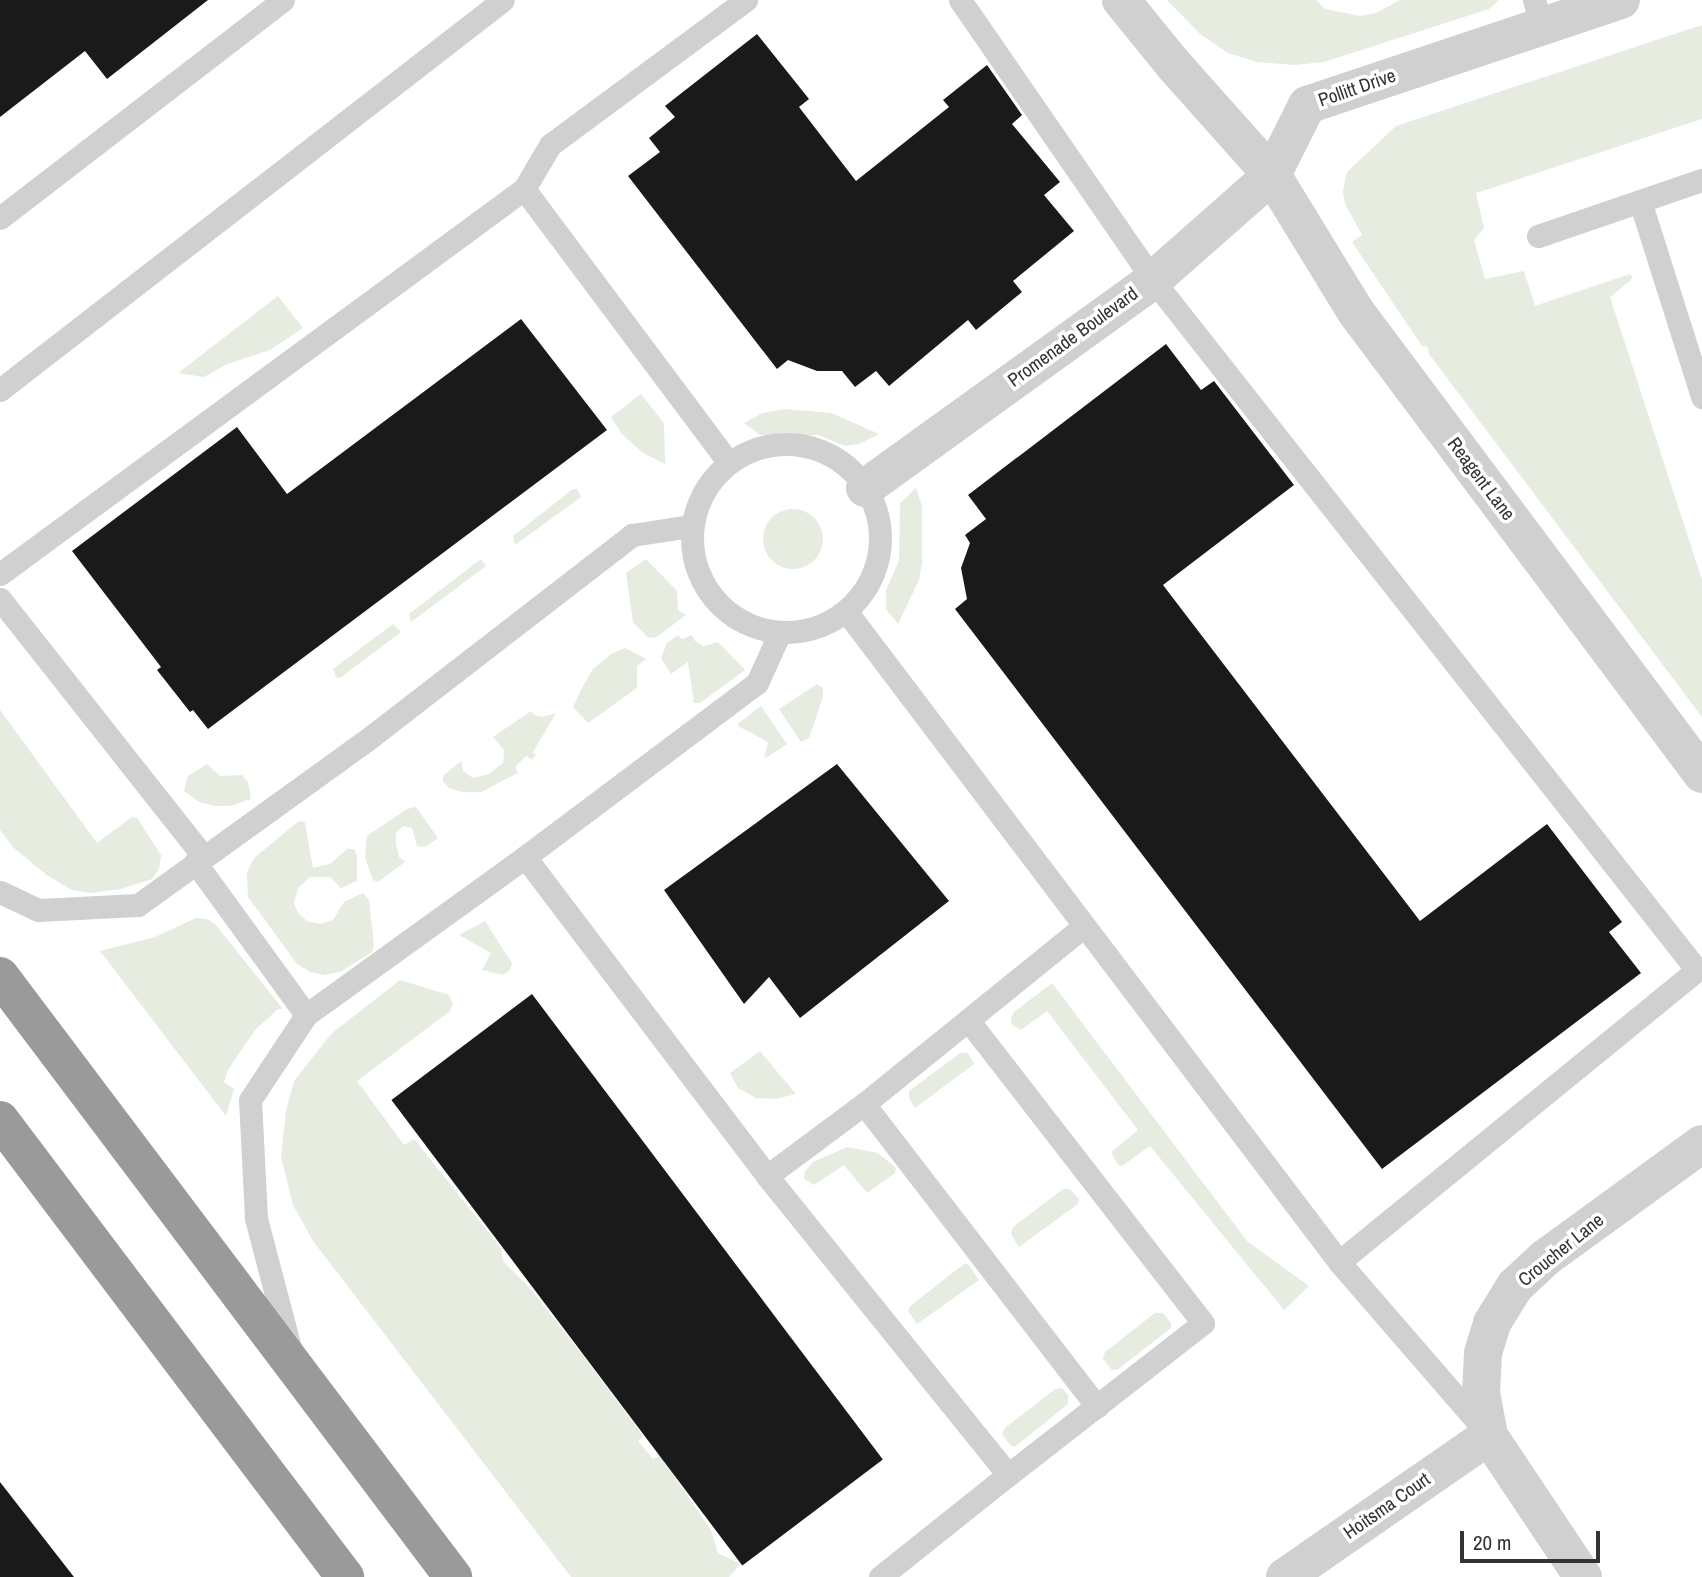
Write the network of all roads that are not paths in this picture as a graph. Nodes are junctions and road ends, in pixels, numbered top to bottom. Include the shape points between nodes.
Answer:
1 (283, 0) edge
2 (746, 0) edge
3 (960, 0) edge
4 (1121, 0) edge
5 (1621, 0) edge
6 (489, 4) edge
7 (1538, 13) edge
8 (1272, 175) junction
9 (1702, 180) edge
10 (524, 189) junction
11 (1640, 201) junction
12 (0, 218) edge
13 (1538, 236) dead end
14 (1153, 280) junction
15 (0, 390) edge
16 (1702, 397) edge
17 (729, 463) junction
18 (864, 488) junction
19 (691, 526) junction
20 (0, 574) edge
21 (0, 598) edge
22 (846, 611) junction
23 (780, 632) junction
24 (1702, 774) edge
25 (525, 857) junction
26 (199, 859) junction
27 (0, 892) edge
28 (1084, 926) junction
29 (0, 976) edge
30 (306, 1014) junction
31 (968, 1020) junction
32 (864, 1104) junction
33 (0, 1120) edge
34 (1702, 1144) edge
35 (767, 1176) junction
36 (1339, 1262) junction
37 (296, 1368) junction
38 (1097, 1407) junction
39 (1489, 1436) junction
40 (1008, 1475) junction
41 (345, 1577) edge
42 (453, 1577) edge
43 (880, 1577) edge
44 (1285, 1577) edge
45 (1583, 1577) edge

1 - 12 lane
2 - 10 lane via 550,145
3 - 14 lane
4 - 8 street
5 - 7 street, Pollitt Drive
6 - 15 lane
7 - 8 street, Pollitt Drive via 1307,105
8 - 14 street, Promenade Boulevard
8 - 24 street, Reagent Lane via 1356,312
9 - 11 lane
10 - 17 lane
10 - 20 lane
11 - 13 lane
11 - 16 lane
14 - 18 street, Promenade Boulevard
14 - 36 lane via 1697,970
17 - 18 lane via 742,453 771,444 802,444 830,454
17 - 19 lane via 700,496
18 - 22 lane via 873,499 881,531 878,562 864,592
19 - 23 lane via 692,556 703,585 722,608 748,625
19 - 26 lane via 632,534 372,736
21 - 26 lane
22 - 23 lane via 812,629
22 - 28 lane
23 - 25 lane via 757,683
25 - 30 lane
25 - 35 lane
26 - 27 lane via 138,905 38,911
26 - 30 lane
28 - 31 lane
28 - 36 lane
29 - 37 highway
30 - 37 lane via 250,1100 256,1218
31 - 32 lane
31 - 38 lane via 1203,1323
32 - 35 lane
32 - 38 lane
33 - 41 highway
34 - 39 street, Croucher Lane via 1545,1258 1515,1286 1492,1323 1483,1353 1481,1393
35 - 40 lane
36 - 39 lane
37 - 42 highway
38 - 40 lane
39 - 44 street, Hoitsma Court
39 - 45 street, Croucher Lane
40 - 43 lane

